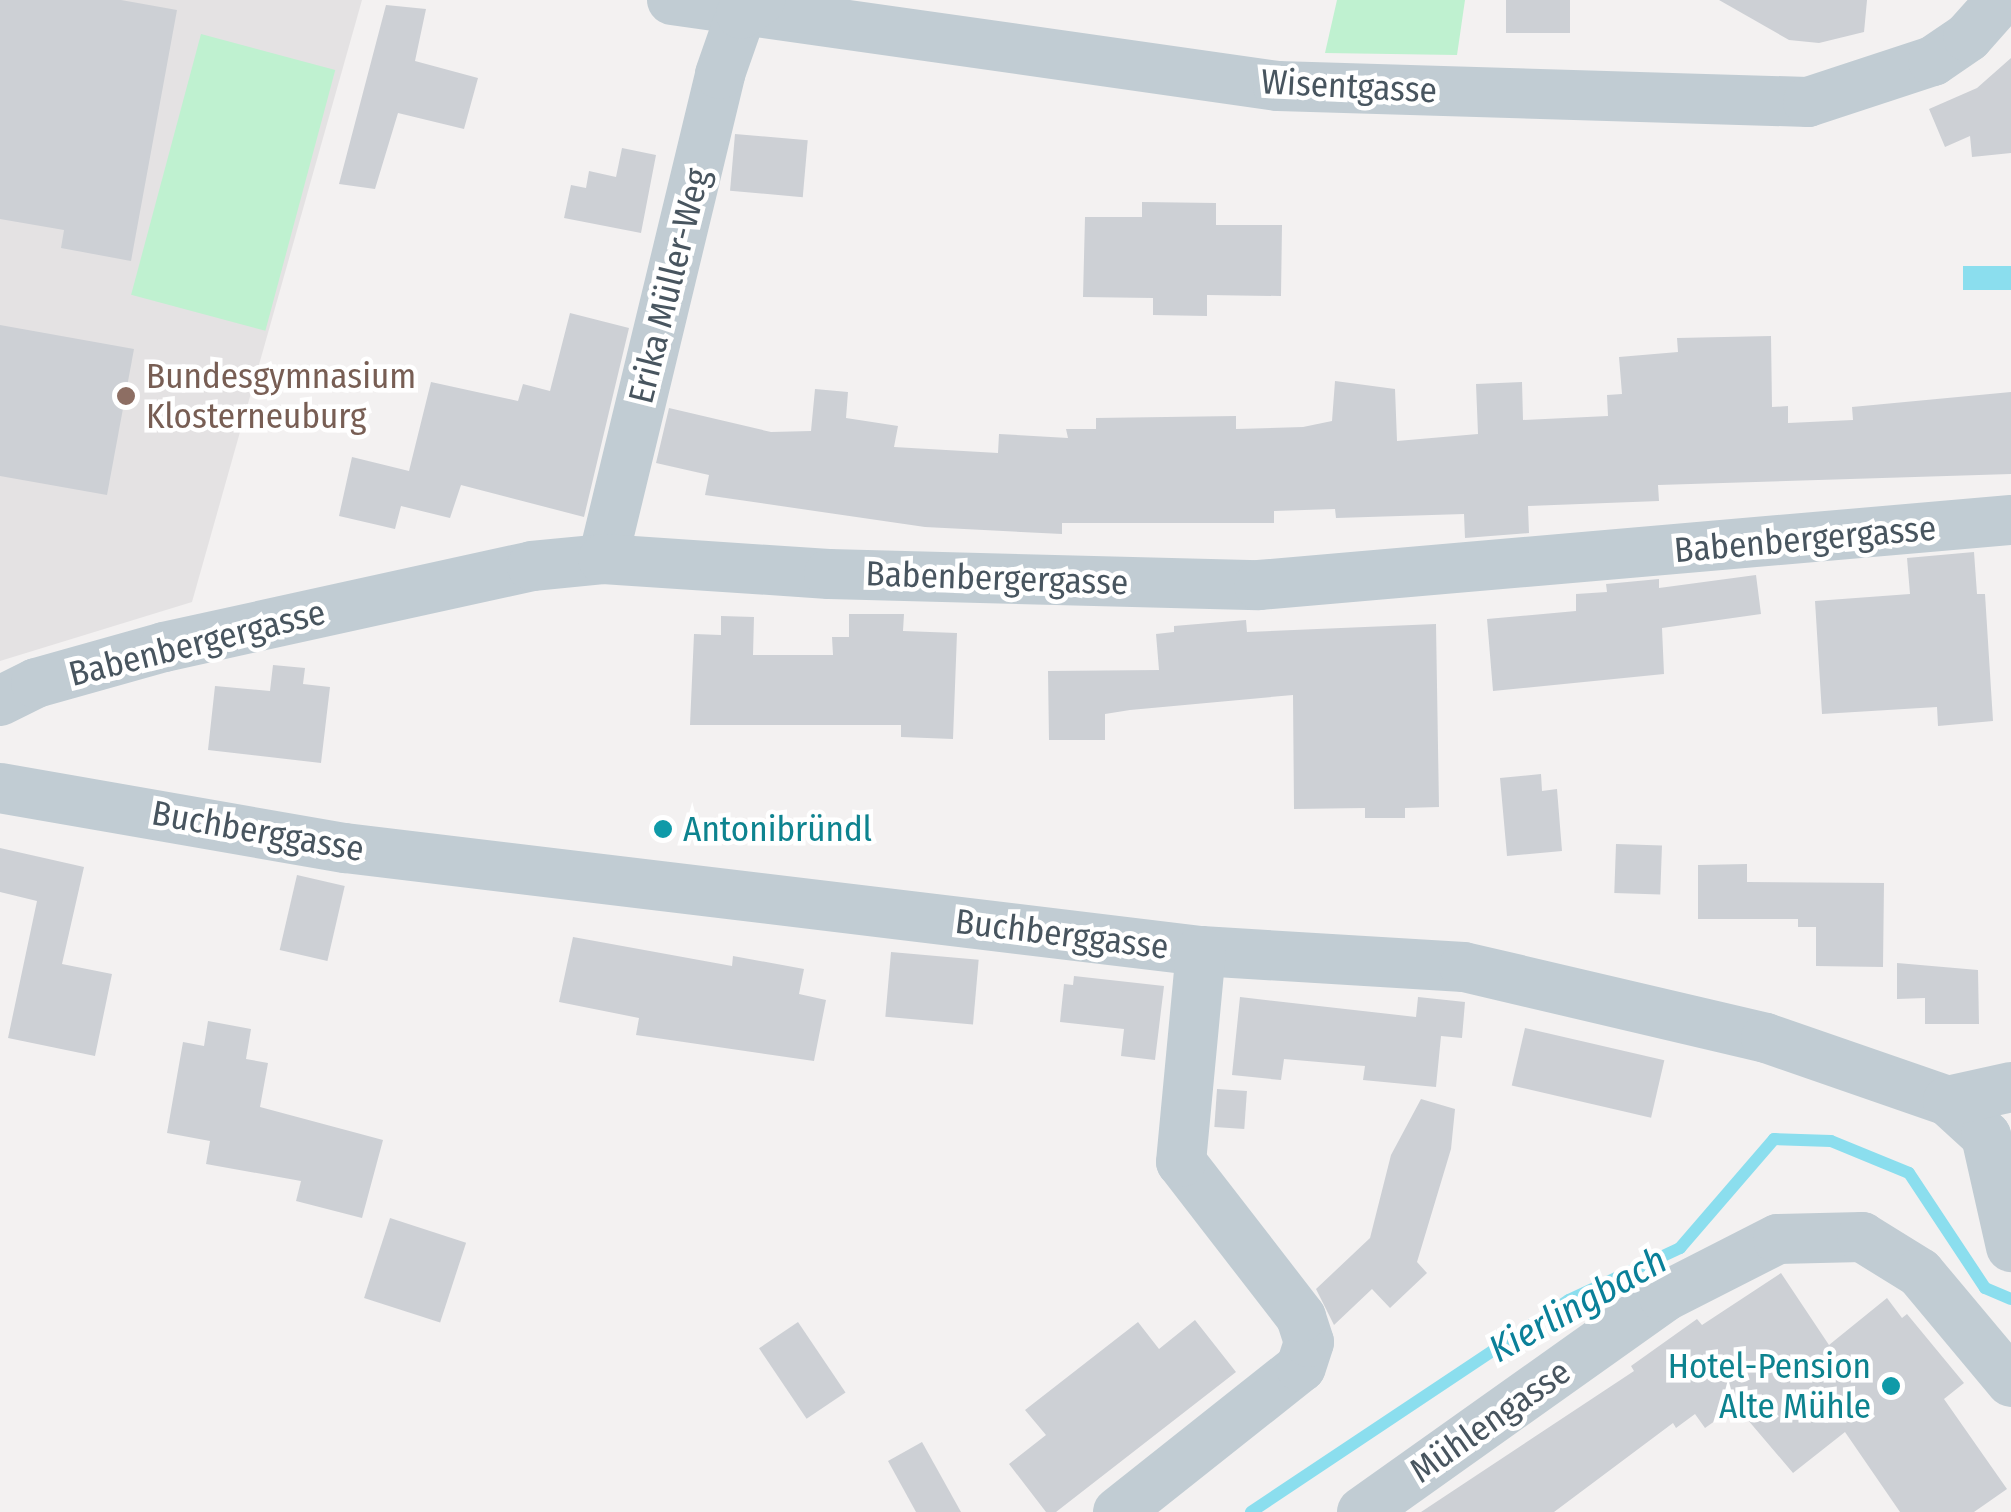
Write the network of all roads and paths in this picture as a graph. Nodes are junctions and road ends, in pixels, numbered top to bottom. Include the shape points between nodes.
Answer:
1 (672, 0) edge
2 (2001, 0) edge
3 (751, 7) edge
4 (2011, 520) edge
5 (603, 559) junction
6 (0, 701) edge
7 (0, 788) edge
8 (1201, 951) junction
9 (2011, 1087) edge
10 (1948, 1101) junction
11 (2011, 1247) edge
12 (2011, 1382) edge
13 (1118, 1512) edge
14 (1362, 1512) edge

1 - 3 street, Wisentgasse
2 - 3 street, Wisentgasse via 1968,37 1934,61 1808,102 1278,86
3 - 5 street, Erika Müller-Weg via 720,74
4 - 5 street, Babenbergergasse via 1258,585 830,574
5 - 6 street, Babenbergergasse via 532,566 164,646 36,683
7 - 8 street, Buchberggasse via 345,848
8 - 10 street, Buchberggasse via 1464,967 1766,1038
8 - 13 street via 1180,1162 1301,1317 1309,1342 1300,1367
9 - 10 street
10 - 11 street, Buchberggasse via 1986,1136
12 - 14 street, Mühlengasse via 1920,1274 1862,1236 1778,1239 1664,1297

